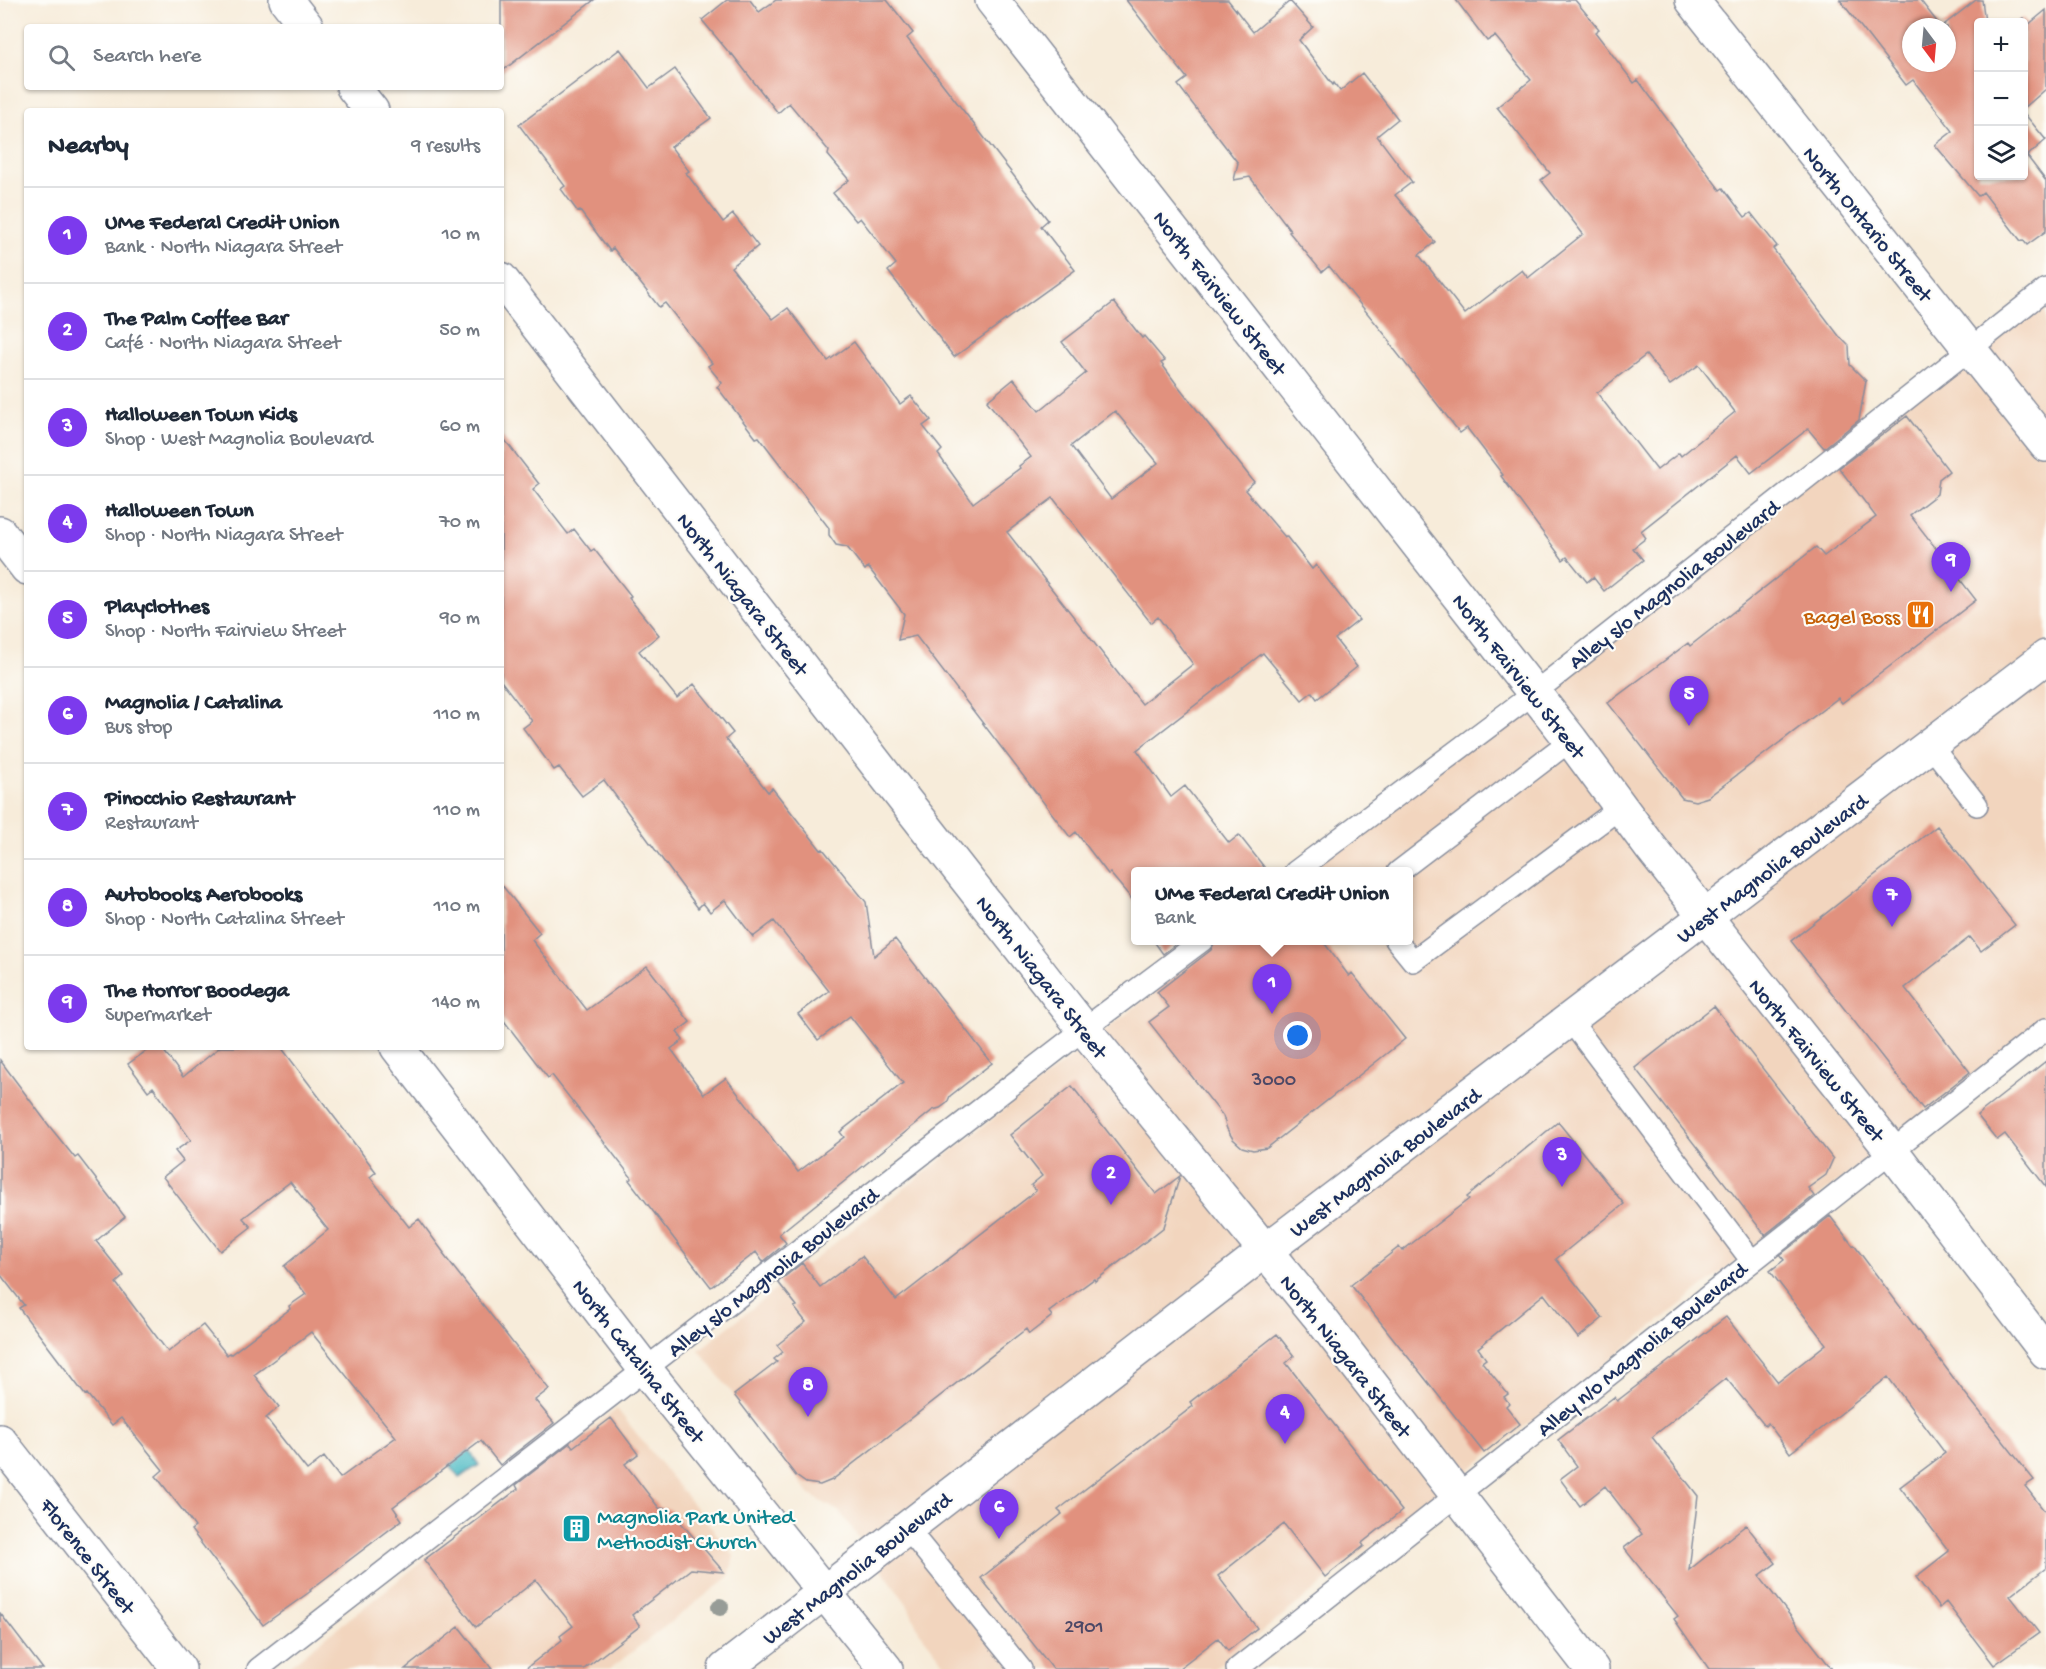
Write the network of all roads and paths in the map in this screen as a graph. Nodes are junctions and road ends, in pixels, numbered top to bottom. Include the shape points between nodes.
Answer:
1 (286, 0) edge
2 (992, 0) edge
3 (1692, 0) edge
4 (305, 24) edge
5 (355, 90) edge
6 (370, 108) edge
7 (504, 283) edge
8 (2046, 289) edge
9 (1969, 349) junction
10 (2046, 445) edge
11 (0, 533) edge
12 (24, 564) edge
13 (2046, 657) edge
14 (1534, 693) junction
15 (1571, 740) junction
16 (1930, 746) junction
17 (1977, 805) dead end
18 (1621, 807) junction
19 (1302, 867) edge
20 (1405, 867) edge
21 (1706, 917) junction
22 (1196, 945) edge
23 (1400, 945) edge
24 (1570, 1020) junction
25 (1084, 1029) junction
26 (2046, 1029) edge
27 (399, 1050) edge
28 (1891, 1150) junction
29 (1265, 1251) junction
30 (1751, 1260) junction
31 (2046, 1352) edge
32 (645, 1369) junction
33 (0, 1441) edge
34 (1457, 1496) junction
35 (906, 1527) junction
36 (824, 1591) junction
37 (178, 1669) edge
38 (258, 1669) edge
39 (725, 1669) edge
40 (886, 1669) edge
41 (1021, 1669) edge
42 (1237, 1669) edge
43 (1592, 1669) edge

1 - 4 street
2 - 14 street, North Fairview Street
3 - 9 street, North Ontario Street
5 - 6 street
7 - 25 street, North Niagara Street
8 - 9 lane, Alley s/o Magnolia Boulevard
9 - 10 street, North Ontario Street
9 - 14 lane, Alley s/o Magnolia Boulevard
11 - 12 street
13 - 16 street, West Magnolia Boulevard
14 - 15 street, North Fairview Street
14 - 19 lane, Alley s/o Magnolia Boulevard
15 - 18 street, North Fairview Street
15 - 20 lane
16 - 17 lane
16 - 21 street, West Magnolia Boulevard
18 - 21 street, North Fairview Street
18 - 23 lane via 1413,961
21 - 24 street, West Magnolia Boulevard
21 - 28 street, North Fairview Street
22 - 25 lane, Alley s/o Magnolia Boulevard
24 - 29 street, West Magnolia Boulevard
24 - 30 lane
25 - 29 street, North Niagara Street
25 - 32 lane, Alley s/o Magnolia Boulevard
26 - 28 lane, Alley n/o Magnolia Boulevard
27 - 32 street, North Catalina Street
28 - 30 lane, Alley n/o Magnolia Boulevard
28 - 31 street, North Fairview Street
29 - 34 street, North Niagara Street
29 - 35 street, West Magnolia Boulevard
30 - 34 lane, Alley n/o Magnolia Boulevard
32 - 36 street, North Catalina Street
32 - 38 lane, Alley s/o Magnolia Boulevard
33 - 37 street, Florence Street
34 - 42 lane, Alley n/o Magnolia Boulevard
34 - 43 street, North Niagara Street
35 - 36 street, West Magnolia Boulevard
35 - 41 lane
36 - 39 street, West Magnolia Boulevard
36 - 40 street, North Catalina Street

